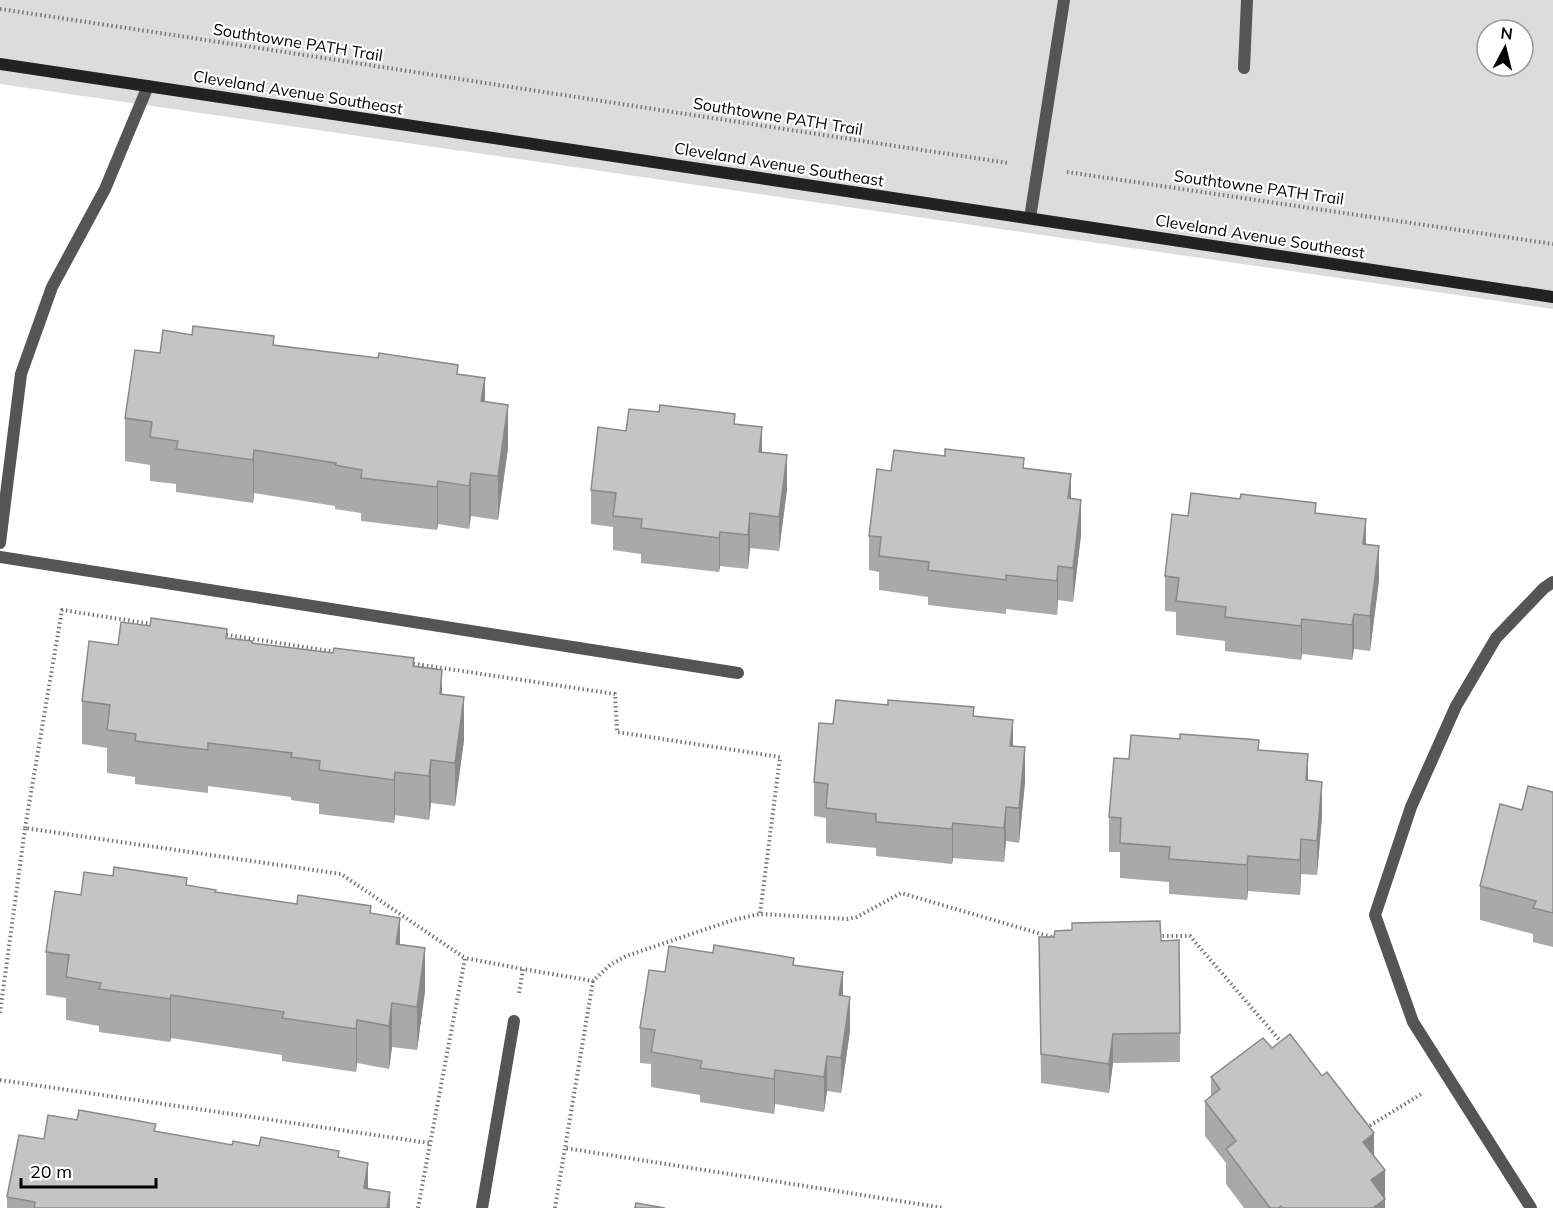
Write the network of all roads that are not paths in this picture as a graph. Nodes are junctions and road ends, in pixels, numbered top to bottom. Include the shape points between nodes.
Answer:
1 (1064, 0) edge
2 (1247, 0) edge
3 (0, 64) edge
4 (1244, 68) dead end
5 (148, 86) junction
6 (1030, 218) junction
7 (1553, 297) edge
8 (0, 543) edge
9 (0, 557) edge
10 (1553, 582) edge
11 (738, 674) dead end
12 (514, 1021) road end
13 (482, 1208) edge
14 (1532, 1208) edge

1 - 6 street
2 - 4 street
3 - 5 main road, Cleveland Avenue Southeast
5 - 6 main road, Cleveland Avenue Southeast
5 - 8 street via 105,189 52,287 21,374
6 - 7 main road, Cleveland Avenue Southeast
9 - 11 street
10 - 14 street via 1496,638 1456,706 1411,807 1376,915 1413,1022
12 - 13 street

